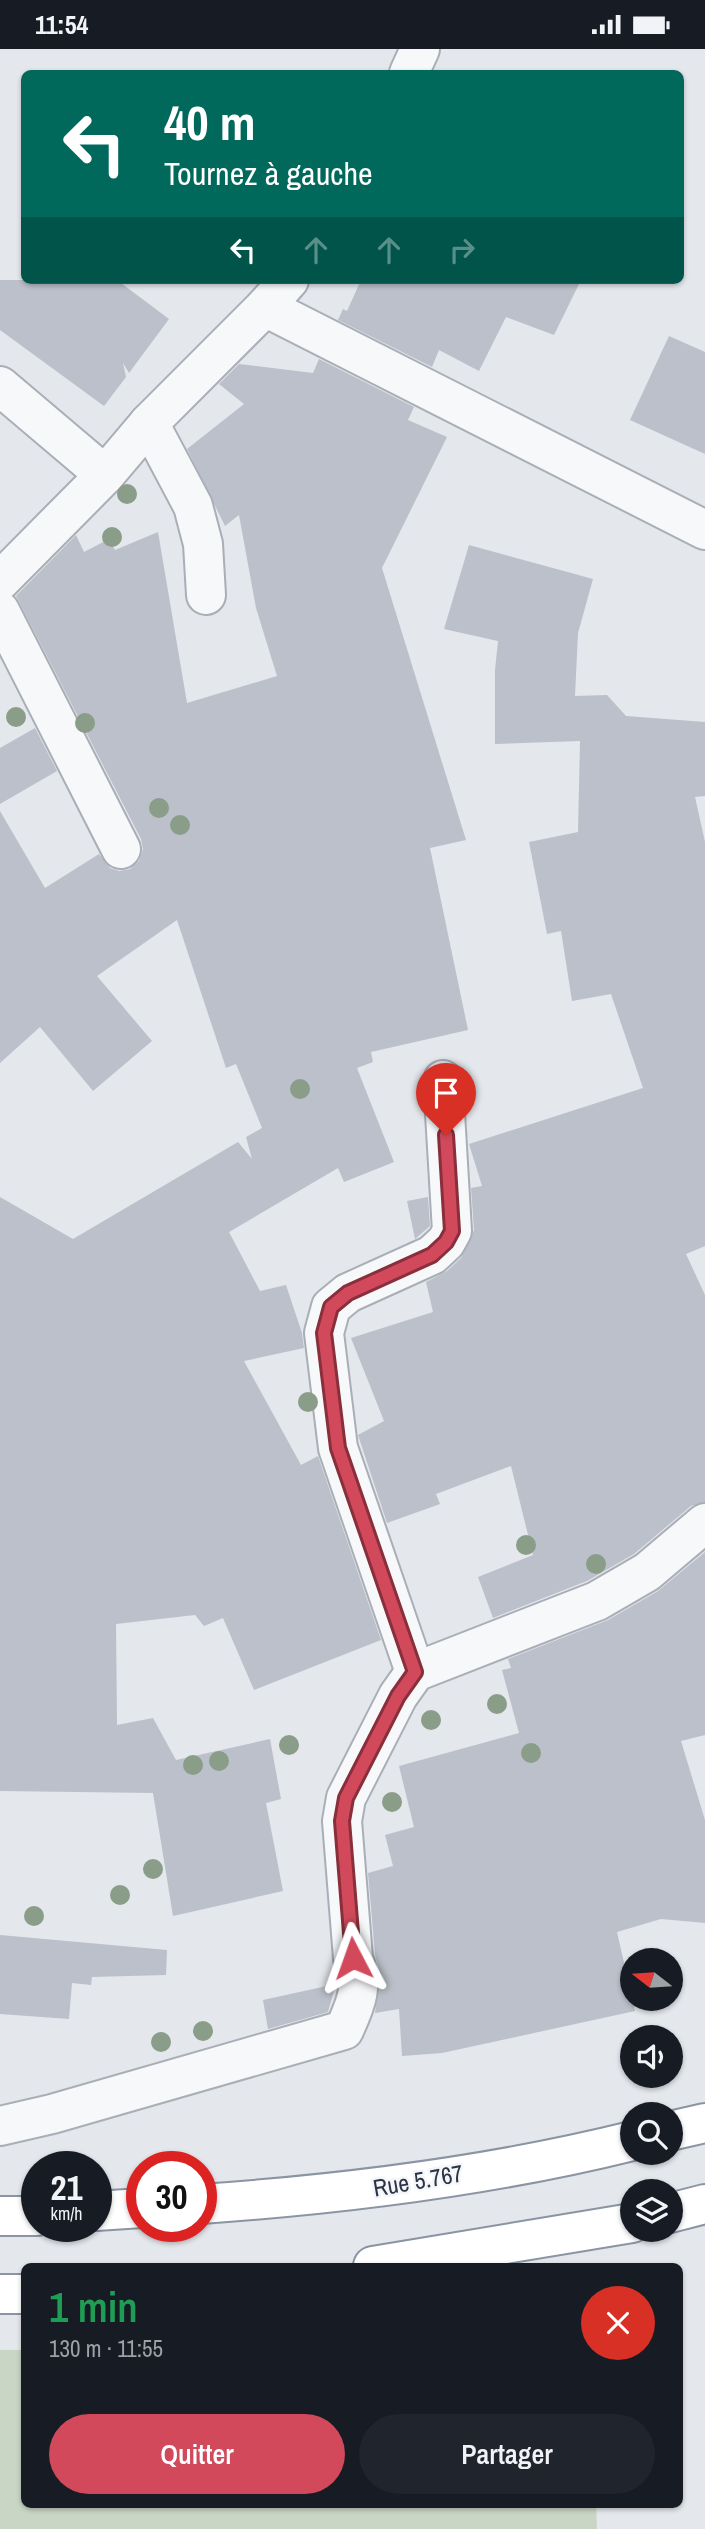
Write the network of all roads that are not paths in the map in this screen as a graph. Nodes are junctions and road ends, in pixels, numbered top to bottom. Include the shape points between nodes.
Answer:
1 (420, 49) edge
2 (410, 70) edge
3 (277, 294) edge
4 (0, 386) edge
5 (149, 423) junction
6 (105, 475) junction
7 (705, 530) edge
8 (0, 581) edge
9 (206, 595) dead end
10 (0, 611) edge
11 (121, 849) dead end
12 (443, 1080) dead end
13 (705, 1523) edge
14 (415, 1672) junction
15 (705, 2123) edge
16 (0, 2126) edge
17 (683, 2128) edge
18 (620, 2144) edge
19 (217, 2203) edge
20 (705, 2204) edge
21 (683, 2210) edge
22 (21, 2215) edge
23 (0, 2216) edge
24 (620, 2225) edge
25 (391, 2263) edge
26 (0, 2294) edge
27 (21, 2294) edge

1 - 2 street
3 - 5 street
3 - 7 street
4 - 6 street
5 - 6 street
5 - 9 street via 193,506 203,544
6 - 8 street
10 - 11 street
12 - 14 street via 452,1231 432,1255 348,1293 331,1307 324,1333 338,1448
13 - 14 street via 647,1572 597,1601
14 - 16 street via 346,1798 342,1821 353,1958 359,1974 358,1999 344,2030
15 - 17 highway
18 - 19 highway, Rue 5.767 via 331,2195
20 - 21 highway
22 - 23 highway
24 - 25 highway
26 - 27 highway

